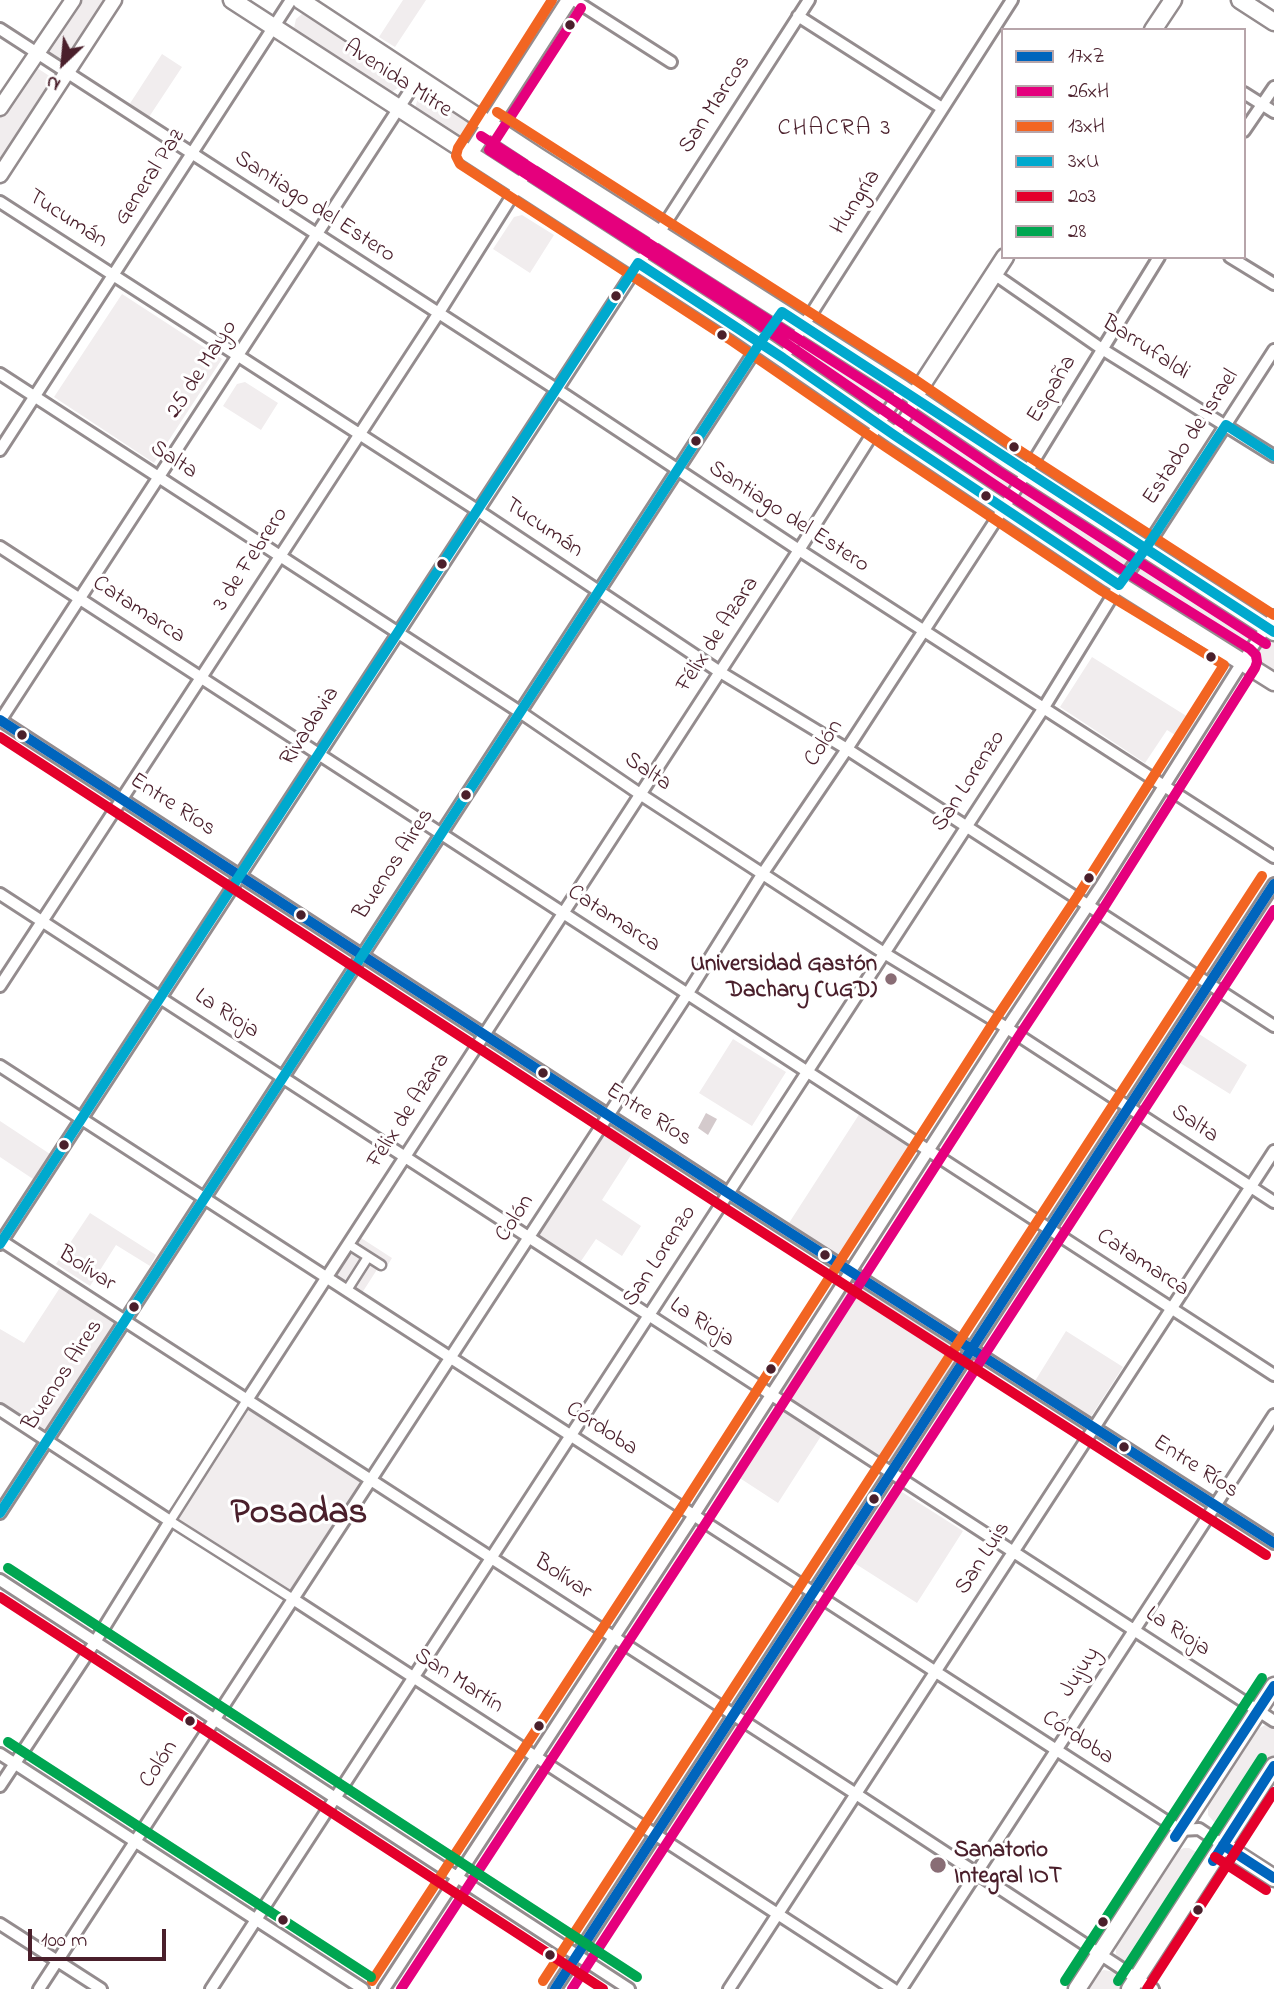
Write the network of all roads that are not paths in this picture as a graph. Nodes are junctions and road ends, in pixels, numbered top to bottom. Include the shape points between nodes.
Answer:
1 (73, 0) edge
2 (114, 0) edge
3 (232, 0) edge
4 (291, 0) edge
5 (300, 0) edge
6 (571, 0) edge
7 (809, 0) edge
8 (1012, 0) edge
9 (1173, 0) edge
10 (1240, 0) edge
11 (798, 16) junction
12 (1274, 22) edge
13 (274, 27) junction
14 (1154, 28) edge
15 (0, 29) edge
16 (36, 52) junction
17 (671, 62) dead end
18 (66, 72) junction
19 (419, 77) junction
20 (1274, 87) edge
21 (1246, 94) edge
22 (1262, 104) junction
23 (0, 108) edge
24 (399, 108) junction
25 (942, 108) junction
26 (1274, 112) edge
27 (489, 124) junction
28 (1246, 128) edge
29 (191, 154) junction
30 (470, 154) junction
31 (537, 156) junction
32 (0, 175) edge
33 (518, 186) junction
34 (0, 202) edge
35 (659, 233) junction
36 (317, 234) junction
37 (1004, 259) edge
38 (1158, 259) edge
39 (1233, 259) edge
40 (638, 263) junction
41 (994, 274) junction
42 (113, 275) junction
43 (1274, 285) edge
44 (782, 312) junction
45 (438, 314) junction
46 (803, 325) junction
47 (760, 342) junction
48 (1102, 349) junction
49 (1274, 350) edge
50 (238, 356) junction
51 (783, 358) junction
52 (0, 374) edge
53 (556, 389) junction
54 (909, 393) junction
55 (35, 396) junction
56 (878, 425) junction
57 (1226, 425) junction
58 (358, 433) junction
59 (894, 435) junction
60 (0, 450) edge
61 (1274, 456) edge
62 (677, 471) junction
63 (1027, 472) junction
64 (159, 477) junction
65 (1003, 508) junction
66 (477, 510) junction
67 (0, 547) edge
68 (1146, 548) junction
69 (799, 550) junction
70 (279, 555) junction
71 (1119, 585) junction
72 (598, 592) junction
73 (80, 599) junction
74 (1271, 625) edge
75 (923, 631) junction
76 (398, 632) junction
77 (1243, 661) junction
78 (720, 672) junction
79 (200, 677) junction
80 (1274, 682) edge
81 (1043, 709) junction
82 (520, 712) junction
83 (0, 720) edge
84 (847, 749) junction
85 (319, 754) junction
86 (1165, 787) junction
87 (640, 794) junction
88 (122, 799) junction
89 (967, 826) junction
90 (441, 833) junction
91 (1274, 857) edge
92 (763, 873) junction
93 (240, 875) junction
94 (1274, 884) edge
95 (0, 894) edge
96 (1089, 905) junction
97 (563, 913) junction
98 (42, 921) junction
99 (884, 953) junction
100 (362, 955) junction
101 (1208, 984) junction
102 (0, 986) edge
103 (688, 993) junction
104 (160, 998) junction
105 (1274, 1026) edge
106 (1007, 1028) junction
107 (484, 1034) junction
108 (0, 1066) edge
109 (807, 1071) junction
110 (283, 1077) junction
111 (1128, 1107) junction
112 (609, 1115) junction
113 (82, 1118) junction
114 (929, 1150) junction
115 (1274, 1152) edge
116 (405, 1156) junction
117 (1251, 1187) junction
118 (727, 1194) junction
119 (204, 1198) junction
120 (1274, 1202) edge
121 (1050, 1229) junction
122 (529, 1237) junction
123 (1, 1242) edge
124 (348, 1244) junction
125 (368, 1257) junction
126 (381, 1265) dead end
127 (850, 1272) junction
128 (327, 1277) junction
129 (347, 1290) junction
130 (1172, 1308) junction
131 (648, 1315) junction
132 (125, 1320) junction
133 (972, 1350) junction
134 (450, 1358) junction
135 (1274, 1375) edge
136 (772, 1395) junction
137 (247, 1400) junction
138 (0, 1410) edge
139 (1274, 1415) edge
140 (1094, 1428) junction
141 (571, 1436) junction
142 (47, 1440) junction
143 (891, 1472) junction
144 (371, 1480) junction
145 (1215, 1506) junction
146 (0, 1513) edge
147 (694, 1516) junction
148 (170, 1521) junction
149 (1274, 1543) edge
150 (1014, 1552) junction
151 (492, 1558) junction
152 (0, 1580) edge
153 (813, 1592) junction
154 (293, 1599) junction
155 (1134, 1630) junction
156 (613, 1637) junction
157 (95, 1642) junction
158 (935, 1672) junction
159 (414, 1678) junction
160 (1274, 1686) edge
161 (1257, 1712) junction
162 (733, 1714) junction
163 (215, 1719) junction
164 (1274, 1721) edge
165 (1056, 1750) junction
166 (0, 1754) edge
167 (535, 1757) junction
168 (15, 1764) junction
169 (1274, 1766) edge
170 (0, 1786) edge
171 (856, 1794) junction
172 (335, 1798) junction
173 (1180, 1830) junction
174 (655, 1835) junction
175 (135, 1841) junction
176 (1223, 1845) junction
177 (976, 1873) junction
178 (457, 1877) junction
179 (1274, 1878) edge
180 (777, 1915) junction
181 (256, 1920) junction
182 (0, 1924) edge
183 (1099, 1954) junction
184 (577, 1955) junction
185 (58, 1961) junction
186 (1133, 1984) edge
187 (39, 1989) edge
188 (101, 1989) edge
189 (211, 1989) edge
190 (363, 1989) edge
191 (384, 1989) edge
192 (555, 1989) edge
193 (629, 1989) edge
194 (729, 1989) edge
195 (893, 1989) edge
196 (901, 1989) edge
197 (1077, 1989) edge
198 (1153, 1989) edge

1 - 16 main road
2 - 18 main road
3 - 13 main road, Avenida Mitre
4 - 13 street, General Paz
5 - 19 main road, Avenida Mitre
6 - 17 street
6 - 27 main road
7 - 11 street, San Marcos
8 - 25 street, Hungría
9 - 14 main road
10 - 12 main road
11 - 25 street
11 - 35 street, San Marcos
13 - 24 main road, Avenida Mitre
13 - 29 street, General Paz
15 - 16 street, Santiago del Estero
16 - 18 street, Santiago del Estero
16 - 23 main road
18 - 29 street, Santiago del Estero
18 - 32 main road
19 - 24 street, 25 de Mayo
19 - 27 main road, Avenida Mitre
20 - 22 street
21 - 22 street
22 - 26 street
22 - 28 street
24 - 30 main road, Avenida Mitre
24 - 36 street, 25 de Mayo
25 - 46 street, Hungría
27 - 30 main road
27 - 31 main road, Avenida Mitre
29 - 36 street, Santiago del Estero
29 - 42 street, General Paz
30 - 33 main road, Avenida Mitre
31 - 33 street, 3 de Febrero
31 - 35 main road, Avenida Mitre
33 - 40 main road, Avenida Mitre
33 - 45 street, 3 de Febrero
34 - 42 street, Tucumán
35 - 40 street, Rivadavia
35 - 44 main road, Avenida Mitre
36 - 45 street, Santiago del Estero
36 - 50 street, 25 de Mayo
37 - 41 main road
38 - 48 street, España
39 - 43 street
40 - 47 main road, Avenida Mitre
40 - 53 street, Rivadavia
41 - 48 street, Barrufaldi
41 - 54 main road
42 - 50 street, Tucumán
42 - 55 street, General Paz
44 - 46 main road, Avenida Mitre
44 - 47 street, Buenos Aires
45 - 53 street, Santiago del Estero
45 - 58 street, 3 de Febrero
46 - 51 street, Hungría
46 - 54 main road, Avenida Mitre
47 - 51 main road, Avenida Mitre
47 - 62 street, Buenos Aires
48 - 57 street, Barrufaldi
48 - 63 street, España
49 - 57 street, Estado de Israel
50 - 58 street, Tucumán
50 - 64 street, 25 de Mayo
51 - 56 main road, Avenida Mitre
52 - 55 street, Salta
53 - 62 street, Santiago del Estero
53 - 66 street, Rivadavia
54 - 56 street, Félix de Azara
54 - 59 street via 912,407
54 - 63 main road, Avenida Mitre
55 - 60 street, General Paz
55 - 64 street, Salta
56 - 59 main road, Avenida Mitre
56 - 69 street, Félix de Azara
57 - 61 street, Barrufaldi
57 - 68 street, Estado de Israel
58 - 66 street, Tucumán
58 - 70 street, 3 de Febrero
59 - 65 main road, Avenida Mitre
62 - 69 street, Santiago del Estero
62 - 72 street, Buenos Aires
63 - 65 street, Colón
63 - 68 main road, Avenida Mitre
64 - 70 street, Salta
64 - 73 street, 25 de Mayo
65 - 71 main road, Avenida Mitre
65 - 75 street, Colón
66 - 72 street, Tucumán
66 - 76 street, Rivadavia
67 - 73 street, Catamarca
68 - 71 street, San Lorenzo
68 - 74 main road, Avenida Mitre
69 - 75 street, Santiago del Estero
69 - 78 street, Félix de Azara
70 - 76 street, Salta
70 - 79 street, 3 de Febrero
71 - 77 main road, Avenida Mitre
71 - 81 street, San Lorenzo
72 - 78 street, Tucumán
72 - 82 street, Buenos Aires
73 - 79 street, Catamarca
73 - 83 street, 25 de Mayo
74 - 77 street
75 - 81 street, Santiago del Estero
75 - 84 street, Colón
76 - 82 street, Salta
76 - 85 street, Rivadavia
77 - 80 main road, Avenida Mitre
77 - 86 street
78 - 84 street, Tucumán
78 - 87 street, Félix de Azara
79 - 85 street, Catamarca
79 - 88 street, 3 de Febrero
81 - 86 street, Santiago del Estero
81 - 89 street, San Lorenzo
82 - 87 street, Salta
82 - 90 street, Buenos Aires
83 - 88 street, Entre Ríos
84 - 89 street, Tucumán
84 - 92 street, Colón
85 - 90 street, Catamarca
85 - 93 street, Rivadavia
86 - 91 street, Santiago del Estero
86 - 96 street
87 - 92 street, Salta
87 - 97 street, Félix de Azara
88 - 93 street, Entre Ríos
88 - 98 street, 3 de Febrero
89 - 96 street, Tucumán
89 - 99 street, San Lorenzo
90 - 97 street, Catamarca
90 - 100 street, Buenos Aires
92 - 99 street, Salta
92 - 103 street, Colón
93 - 100 street, Entre Ríos
93 - 104 street, Rivadavia
94 - 101 street
95 - 98 street, La Rioja
96 - 101 street, Tucumán
96 - 106 street
97 - 103 street, Catamarca
97 - 107 street, Félix de Azara
98 - 102 street, 3 de Febrero
98 - 104 street, La Rioja
99 - 106 street, Salta
99 - 109 street, San Lorenzo
100 - 107 street, Entre Ríos
100 - 110 street, Buenos Aires
101 - 105 street, Tucumán
101 - 111 street
103 - 109 street, Catamarca
103 - 112 street, Colón
104 - 110 street, La Rioja
104 - 113 street, Rivadavia
106 - 111 street, Salta
106 - 114 street
107 - 112 street, Entre Ríos
107 - 116 street, Félix de Azara
108 - 113 street, Córdoba
109 - 114 street, Catamarca
109 - 118 street, San Lorenzo
110 - 116 street, La Rioja
110 - 119 street, Buenos Aires
111 - 117 street, Salta
111 - 121 street
112 - 118 street, Entre Ríos
112 - 122 street, Colón
113 - 119 street, Córdoba
113 - 123 street, Rivadavia
114 - 121 street, Catamarca
114 - 127 street
115 - 117 street, San Luis
116 - 122 street, La Rioja
116 - 124 street, Félix de Azara
117 - 120 street, Salta
117 - 130 street, San Luis
118 - 127 street, Entre Ríos
118 - 131 street, San Lorenzo
119 - 128 street, Córdoba
119 - 132 street, Buenos Aires
121 - 130 street, Catamarca
121 - 133 street
122 - 131 street, La Rioja
122 - 134 street, Colón
123 - 132 street, Bolívar
124 - 125 street
124 - 128 street, Félix de Azara
125 - 126 street
125 - 129 street
127 - 133 street, Entre Ríos
127 - 136 street
128 - 129 street, Córdoba
128 - 137 street, Félix de Azara
129 - 134 street, Córdoba
130 - 135 street, Catamarca
130 - 140 street, San Luis
131 - 136 street, La Rioja
131 - 141 street, San Lorenzo
132 - 137 street, Bolívar
132 - 142 street, Buenos Aires
133 - 140 street, Entre Ríos
133 - 143 street
134 - 141 street, Córdoba
134 - 144 street, Colón
136 - 143 street, La Rioja
136 - 147 street
137 - 144 street, Bolívar
137 - 148 street, Félix de Azara
138 - 142 street, San Martín
139 - 145 street, Jujuy
140 - 145 street, Entre Ríos
140 - 150 street, San Luis
141 - 147 street, Córdoba
141 - 151 street, San Lorenzo
142 - 146 street, Buenos Aires
142 - 148 street, San Martín
143 - 150 street, La Rioja
143 - 153 street
144 - 151 street, Bolívar
144 - 154 street, Colón
145 - 149 street, Entre Ríos
145 - 155 street, Jujuy
147 - 153 street, Córdoba
147 - 156 street
148 - 154 street, San Martín
148 - 157 street, Félix de Azara
150 - 155 street, La Rioja
150 - 158 street, San Luis
151 - 156 street, Bolívar
151 - 159 street, San Lorenzo
152 - 157 street
153 - 158 street, Córdoba
153 - 162 street
154 - 159 street, San Martín
154 - 163 street, Colón
155 - 161 street, La Rioja
155 - 165 street, Jujuy
156 - 162 street, Bolívar
156 - 167 street
157 - 163 street
157 - 168 street, Félix de Azara
158 - 165 street, Córdoba
158 - 171 street, San Luis
159 - 167 street, San Martín
159 - 172 street, San Lorenzo
160 - 161 main road
161 - 164 street, La Rioja
161 - 173 main road
162 - 171 street, Bolívar
162 - 174 street
163 - 172 street
163 - 175 street, Colón
165 - 173 street, Córdoba
165 - 177 street, Jujuy
166 - 168 street
167 - 174 street, San Martín
167 - 178 street
168 - 170 street, Félix de Azara
168 - 175 street
169 - 176 main road
171 - 177 street, Bolívar
171 - 180 street, San Luis
172 - 178 street
172 - 181 street, San Lorenzo
173 - 176 street, Córdoba via 1199,1829
173 - 183 main road
174 - 180 street, San Martín
174 - 184 street
175 - 181 street
175 - 185 street, Colón
176 - 179 main road
176 - 186 main road
177 - 183 street, Bolívar
177 - 196 street, Jujuy
178 - 184 street
178 - 191 street
180 - 194 street, San Luis
180 - 195 street, San Martín
181 - 189 street, San Lorenzo
181 - 190 street
182 - 185 street
183 - 186 street, Bolívar
183 - 197 main road
184 - 192 street
184 - 193 street
185 - 187 street, Colón
185 - 188 street
186 - 198 street, Bolívar

